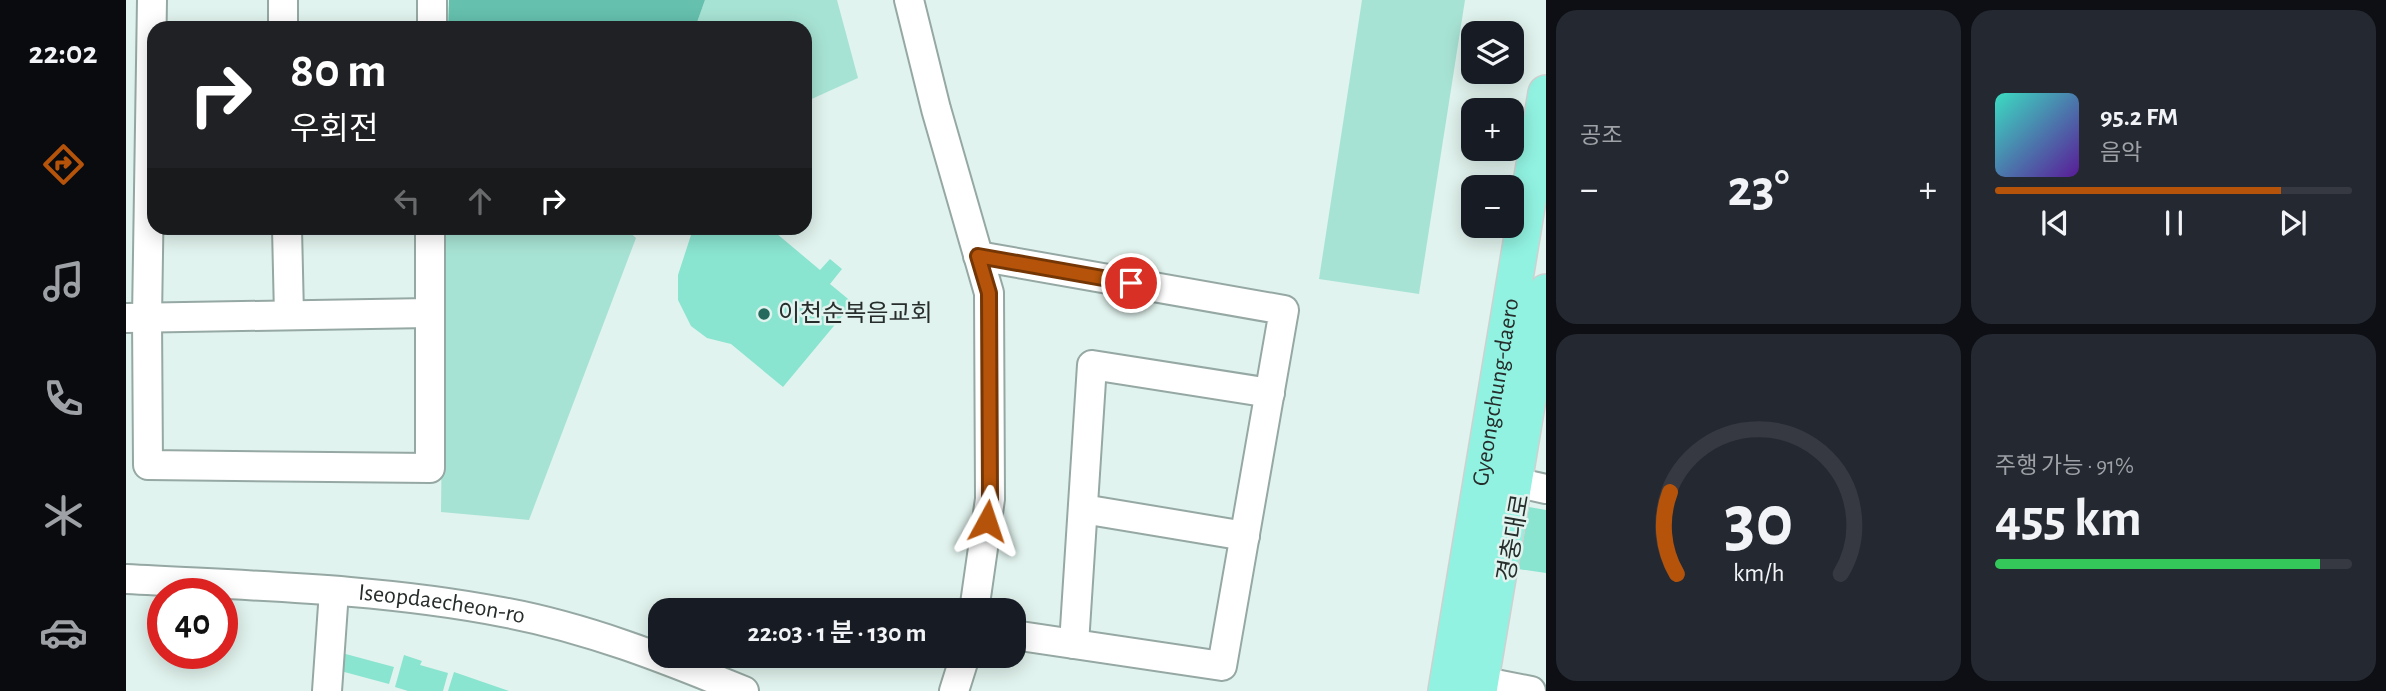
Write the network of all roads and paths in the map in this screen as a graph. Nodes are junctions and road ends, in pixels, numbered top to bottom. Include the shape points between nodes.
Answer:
1 (152, 0) edge
2 (282, 0) edge
3 (432, 0) edge
4 (909, 0) edge
5 (151, 21) edge
6 (283, 21) edge
7 (432, 21) edge
8 (1546, 93) edge
9 (147, 99) edge
10 (287, 235) edge
11 (430, 235) edge
12 (978, 256) junction
13 (1546, 292) edge
14 (429, 313) junction
15 (289, 315) junction
16 (136, 318) edge
17 (1540, 371) edge
18 (1270, 393) junction
19 (1528, 485) edge
20 (1083, 509) junction
21 (1245, 537) junction
22 (126, 579) edge
23 (334, 591) junction
24 (976, 598) edge
25 (1026, 637) edge
26 (1074, 644) junction
27 (961, 668) edge
28 (1480, 682) edge
29 (327, 691) edge
30 (744, 691) edge
31 (954, 691) edge
32 (1446, 691) edge
33 (1531, 691) edge

1 - 5 street
2 - 6 street
3 - 7 street
4 - 12 street
8 - 32 main road, Gyeongchung-daero
9 - 16 street
10 - 15 street
11 - 14 street
12 - 18 street via 1284,310
12 - 24 street via 989,293 990,499
13 - 17 main road, Gyeongchung-daero
14 - 15 street
14 - 16 street via 429,468 148,465
15 - 16 street
17 - 19 main road, Gyeongchung-daero
18 - 20 street via 1092,365
18 - 21 street
19 - 28 main road, Gyeongchung-daero
20 - 21 street
20 - 26 street
21 - 26 street via 1222,666
22 - 23 street, Iseopdaecheon-ro
23 - 29 street
23 - 30 street, Iseopdaecheon-ro via 516,615 647,653
25 - 26 street
27 - 31 street
28 - 33 street

